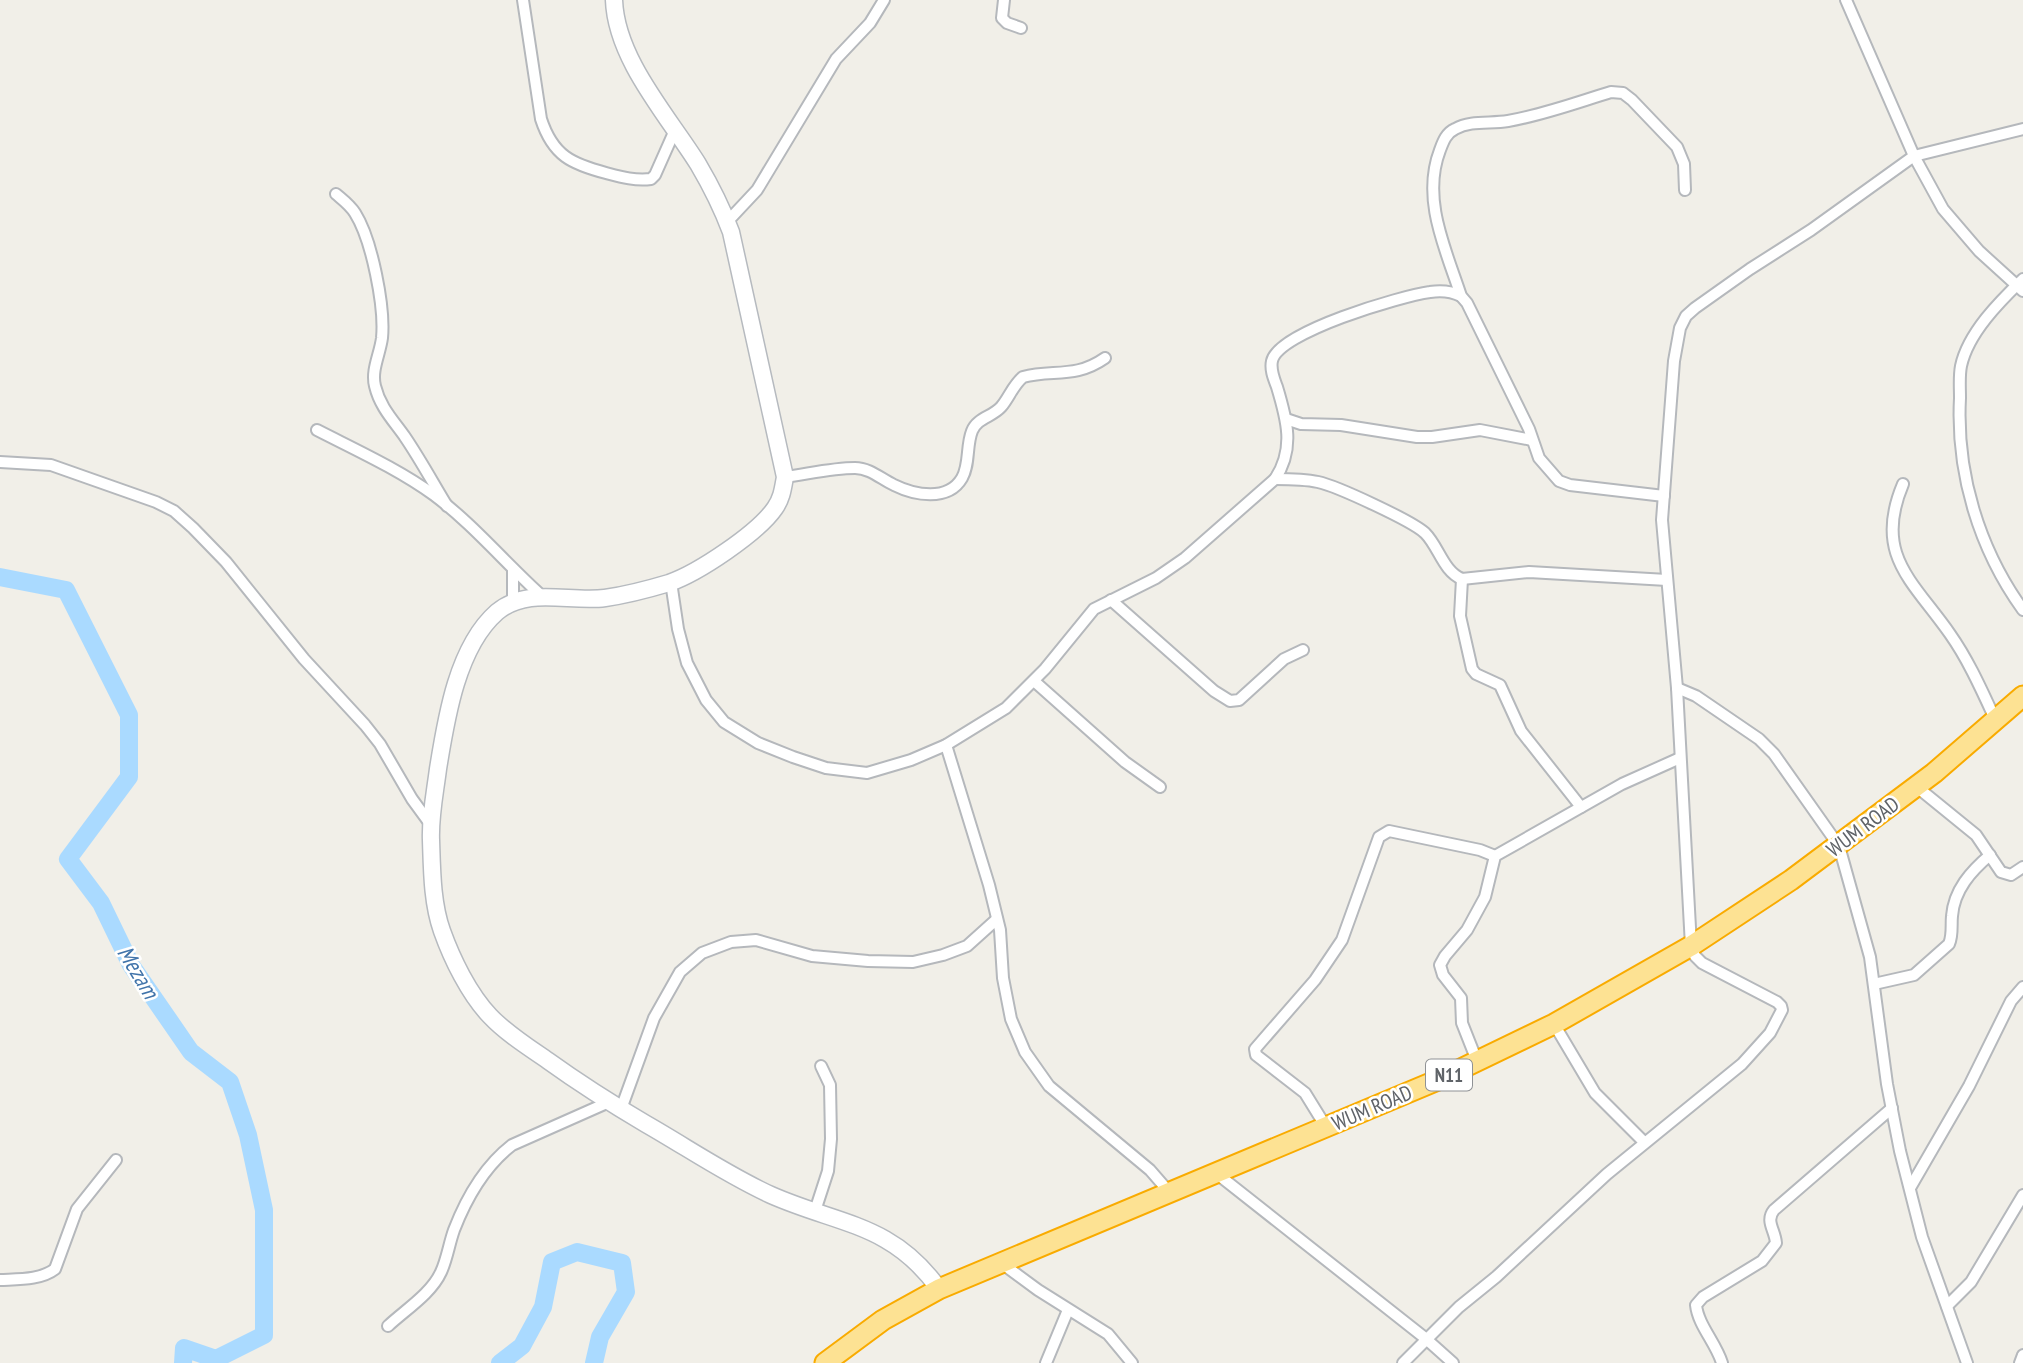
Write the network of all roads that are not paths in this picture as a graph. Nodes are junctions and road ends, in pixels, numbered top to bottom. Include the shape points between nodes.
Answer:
1 (523, 0) edge
2 (614, 0) edge
3 (884, 0) edge
4 (1004, 0) edge
5 (1860, 0) edge
6 (1849, 5) edge
7 (1021, 28) dead end
8 (2023, 129) edge
9 (675, 130) junction
10 (1914, 156) junction
11 (1685, 190) dead end
12 (336, 194) dead end
13 (727, 222) junction
14 (2021, 285) edge
15 (1461, 296) junction
16 (1105, 358) dead end
17 (1287, 425) junction
18 (317, 430) dead end
19 (1532, 440) junction
20 (0, 461) edge
21 (785, 477) junction
22 (1275, 479) junction
23 (1903, 484) dead end
24 (1664, 496) junction
25 (447, 506) junction
26 (513, 569) junction
27 (1462, 579) junction
28 (1667, 580) junction
29 (671, 582) junction
30 (544, 597) junction
31 (1111, 600) junction
32 (513, 603) junction
33 (2023, 610) edge
34 (1303, 650) dead end
35 (1034, 681) junction
36 (1677, 688) junction
37 (2023, 696) edge
38 (1996, 720) junction
39 (946, 745) junction
40 (1681, 758) junction
41 (1160, 787) dead end
42 (1917, 787) junction
43 (1581, 807) junction
44 (431, 825) junction
45 (1839, 846) junction
46 (1990, 855) junction
47 (1495, 856) junction
48 (2023, 867) edge
49 (997, 919) junction
50 (1691, 946) junction
51 (1874, 985) junction
52 (2023, 987) edge
53 (1554, 1024) junction
54 (1477, 1061) junction
55 (821, 1066) dead end
56 (615, 1105) junction
57 (1892, 1108) junction
58 (1326, 1127) junction
59 (1644, 1142) junction
60 (116, 1160) dead end
61 (1216, 1173) junction
62 (1910, 1188) junction
63 (1170, 1193) junction
64 (2023, 1195) edge
65 (815, 1211) junction
66 (1000, 1262) junction
67 (0, 1280) edge
68 (939, 1289) junction
69 (1947, 1306) junction
70 (1068, 1310) junction
71 (388, 1326) dead end
72 (1425, 1338) junction
73 (2023, 1355) edge
74 (825, 1363) edge
75 (1046, 1363) edge
76 (1132, 1363) edge
77 (1403, 1363) edge
78 (1454, 1363) edge
79 (1723, 1363) edge
80 (1967, 1363) edge
81 (2020, 1363) edge

1 - 9 street via 541,119 564,156 578,166 619,177 651,179
2 - 9 street via 635,65
3 - 13 street via 870,23 836,59 757,190
4 - 7 street via 1002,18
5 - 6 street
6 - 10 street
8 - 10 street
9 - 13 street
10 - 14 street via 1960,232
10 - 24 street via 1686,316 1674,362
11 - 15 street via 1684,164 1677,147 1623,93 1612,92 1507,122 1455,129 1440,150 1432,177 1436,219
12 - 25 street via 354,211 362,227 379,287 382,341 374,377 379,397
13 - 21 street
14 - 33 street via 1971,341 1961,364 1958,421 1963,473 1982,536
15 - 17 street via 1431,291 1385,302 1284,345 1271,363
15 - 19 street via 1493,352
16 - 21 street via 1074,371 1023,377 1000,408 975,425 961,480 945,492 913,492 856,468
17 - 19 street via 1341,425 1425,438 1480,430
17 - 22 street via 1287,451
18 - 25 street via 375,459
19 - 24 street via 1539,458 1559,481
20 - 44 street via 51,465 174,511 226,562 304,659 365,724
21 - 29 street via 774,509 746,536
22 - 27 street via 1319,482 1396,516 1425,533 1448,568
22 - 31 street via 1185,558
23 - 38 street via 1891,520 1895,550 1912,584 1965,658
24 - 28 street
25 - 26 street
26 - 30 street
26 - 32 street
27 - 28 street via 1529,572
27 - 43 street via 1460,615 1474,671 1500,685 1526,738
28 - 36 street
29 - 30 street via 603,598
29 - 39 street via 687,663 706,700 724,722 758,743 827,768 867,773
30 - 32 street
31 - 34 street via 1230,701 1239,700 1284,659
31 - 35 street via 1094,609
32 - 44 street via 484,628 462,665 446,719
35 - 39 street via 1006,708
35 - 41 street
36 - 40 street
36 - 45 street via 1759,739
37 - 38 highway, WUM ROAD / N11
38 - 42 highway, WUM ROAD / N11
39 - 49 street
40 - 43 street
40 - 50 street
42 - 45 highway, WUM ROAD / N11
42 - 46 street via 1976,835
43 - 47 street
44 - 56 street via 432,878 441,930 476,997 528,1047
45 - 50 highway, WUM ROAD / N11
45 - 51 street
46 - 48 street via 2006,875
46 - 51 street via 1973,869 1955,897 1949,944 1914,975
47 - 54 street via 1485,897 1440,965 1461,998 1462,1023
47 - 58 street via 1389,831 1379,837 1342,940 1315,980 1255,1049 1256,1055 1305,1093
49 - 56 street via 967,946 913,962 813,956 756,940 702,953 680,972 654,1017
49 - 63 street via 1011,1019 1036,1069 1049,1086 1150,1170
50 - 53 highway, WUM ROAD / N11
50 - 59 street via 1702,963 1777,1002 1782,1010 1770,1033 1742,1064
51 - 57 street
52 - 62 street via 2011,1001
53 - 54 highway, WUM ROAD / N11
53 - 59 street via 1595,1093
54 - 58 highway, WUM ROAD / N11
55 - 65 street via 830,1085 831,1139 828,1171
56 - 65 street via 721,1170
56 - 71 street via 512,1145 500,1155 471,1194 440,1273
57 - 62 street
57 - 79 street via 1769,1215 1776,1243 1762,1261 1696,1305
58 - 61 highway, WUM ROAD / N11
59 - 72 street
60 - 67 street via 77,1209 55,1269 35,1277
61 - 63 highway, WUM ROAD / N11
61 - 72 street
62 - 69 street
63 - 66 highway, WUM ROAD / N11
64 - 69 street via 1971,1282
65 - 68 street via 885,1237 925,1270
66 - 68 highway, WUM ROAD / N11
66 - 70 street
68 - 74 highway, WUM ROAD / N11 via 883,1320
69 - 80 street
70 - 75 street
70 - 76 street via 1108,1334
72 - 77 street
72 - 78 street
73 - 81 street

